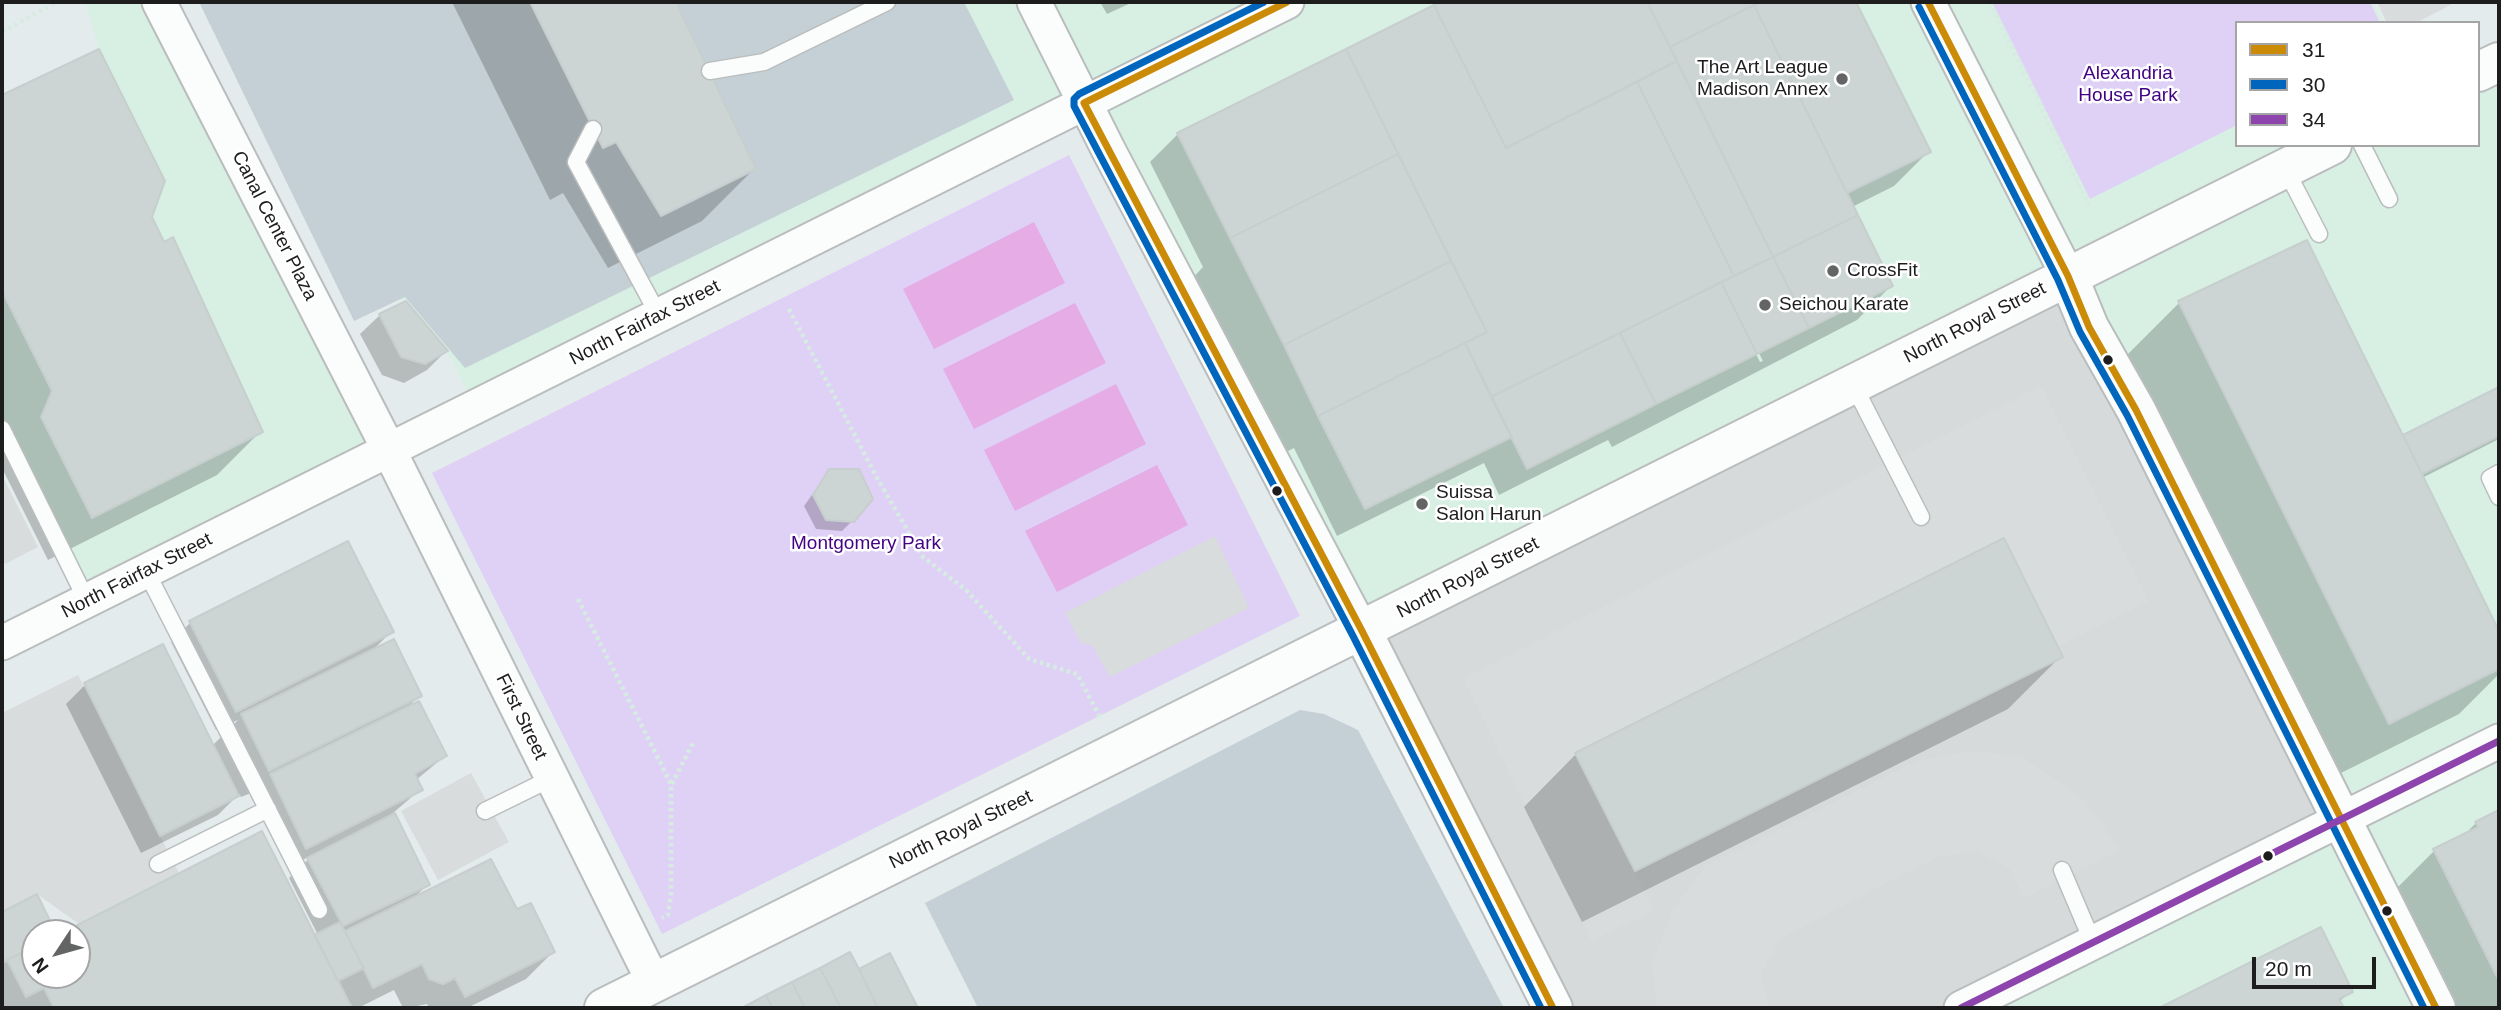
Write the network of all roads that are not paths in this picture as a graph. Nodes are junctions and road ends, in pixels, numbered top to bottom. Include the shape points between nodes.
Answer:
1 (159, 2) edge
2 (1034, 2) edge
3 (1287, 2) edge
4 (1928, 2) edge
5 (876, 4) edge
6 (2499, 62) edge
7 (710, 71) dead end
8 (2480, 71) edge
9 (1084, 103) junction
10 (593, 129) dead end
11 (2328, 147) edge
12 (2363, 147) edge
13 (2285, 168) junction
14 (2389, 199) dead end
15 (2319, 234) dead end
16 (2068, 276) junction
17 (659, 316) junction
18 (1853, 384) junction
19 (2, 429) edge
20 (388, 450) junction
21 (2499, 473) edge
22 (2499, 497) edge
23 (1921, 517) dead end
24 (146, 571) junction
25 (87, 601) junction
26 (1362, 631) junction
27 (2, 643) edge
28 (2499, 741) edge
29 (552, 778) junction
30 (268, 809) junction
31 (485, 811) dead end
32 (2342, 818) junction
33 (158, 864) dead end
34 (2062, 870) dead end
35 (319, 910) dead end
36 (2093, 943) junction
37 (654, 983) junction
38 (604, 1008) edge
39 (1553, 1008) edge
40 (1961, 1008) edge
41 (2436, 1008) edge

1 - 20 street, Canal Center Plaza
2 - 9 street
3 - 9 street, North Fairfax Street
4 - 16 street
5 - 7 lane via 764,62
6 - 8 street
9 - 17 street, North Fairfax Street
9 - 26 street
10 - 17 lane via 576,162
11 - 13 street, North Royal Street
12 - 14 lane
13 - 15 lane
13 - 16 street, North Royal Street
16 - 18 street, North Royal Street
16 - 32 street via 2089,327 2136,410
17 - 20 street, North Fairfax Street
18 - 23 lane
18 - 26 street, North Royal Street
19 - 25 lane
20 - 24 street, North Fairfax Street
20 - 29 street, First Street
21 - 22 lane via 2490,478
24 - 25 street, North Fairfax Street
24 - 30 lane
25 - 27 street, North Fairfax Street
26 - 37 street, North Royal Street
26 - 39 street
28 - 32 street
29 - 31 lane
29 - 37 street, First Street
30 - 33 lane
30 - 35 lane
32 - 36 street
32 - 41 street
34 - 36 lane
36 - 40 street
37 - 38 street, North Royal Street

